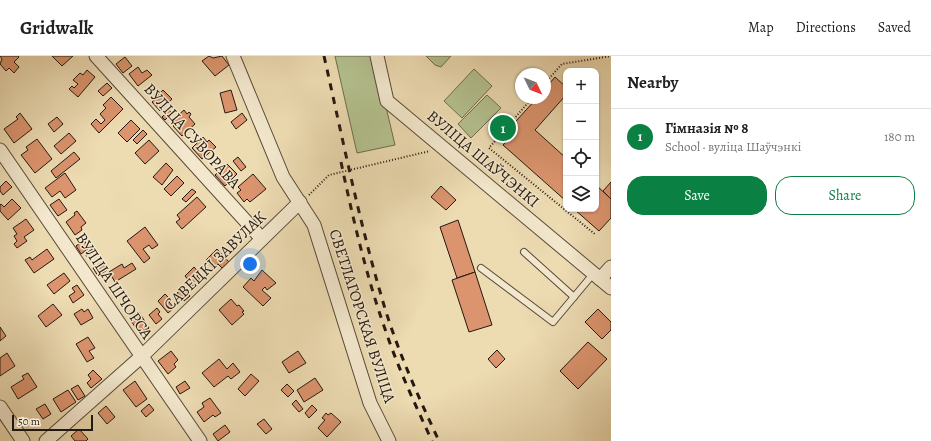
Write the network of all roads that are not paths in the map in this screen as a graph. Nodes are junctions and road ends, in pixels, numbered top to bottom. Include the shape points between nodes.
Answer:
1 (96, 56) edge
2 (233, 56) edge
3 (377, 56) edge
4 (0, 150) edge
5 (300, 202) junction
6 (262, 239) junction
7 (524, 252) dead end
8 (611, 267) edge
9 (481, 268) dead end
10 (597, 276) junction
11 (611, 288) edge
12 (574, 297) junction
13 (142, 356) junction
14 (0, 407) edge
15 (24, 441) edge
16 (46, 441) edge
17 (200, 441) edge
18 (389, 441) edge

1 - 6 street, ВУЛІЦА СУВОРАВА
2 - 5 street, СВЕТЛАГОРСКАЯ ВУЛІЦА via 283,177
3 - 10 street, ВУЛІЦА ШАЎЧЭНКІ via 387,101
4 - 13 street, ВУЛІЦА ШЧОРСА
5 - 6 street, САВЕЦКІ ЗАВУЛАК
5 - 18 street, СВЕТЛАГОРСКАЯ ВУЛІЦА via 314,225 370,402
6 - 13 street, САВЕЦКІ ЗАВУЛАК
7 - 12 lane
8 - 10 street
9 - 12 lane via 553,322
10 - 11 street, ВУЛІЦА ШАЎЧЭНКІ
10 - 12 lane
13 - 16 street, САВЕЦКІ ЗАВУЛАК
13 - 17 street, ВУЛІЦА ШЧОРСА
14 - 15 street

